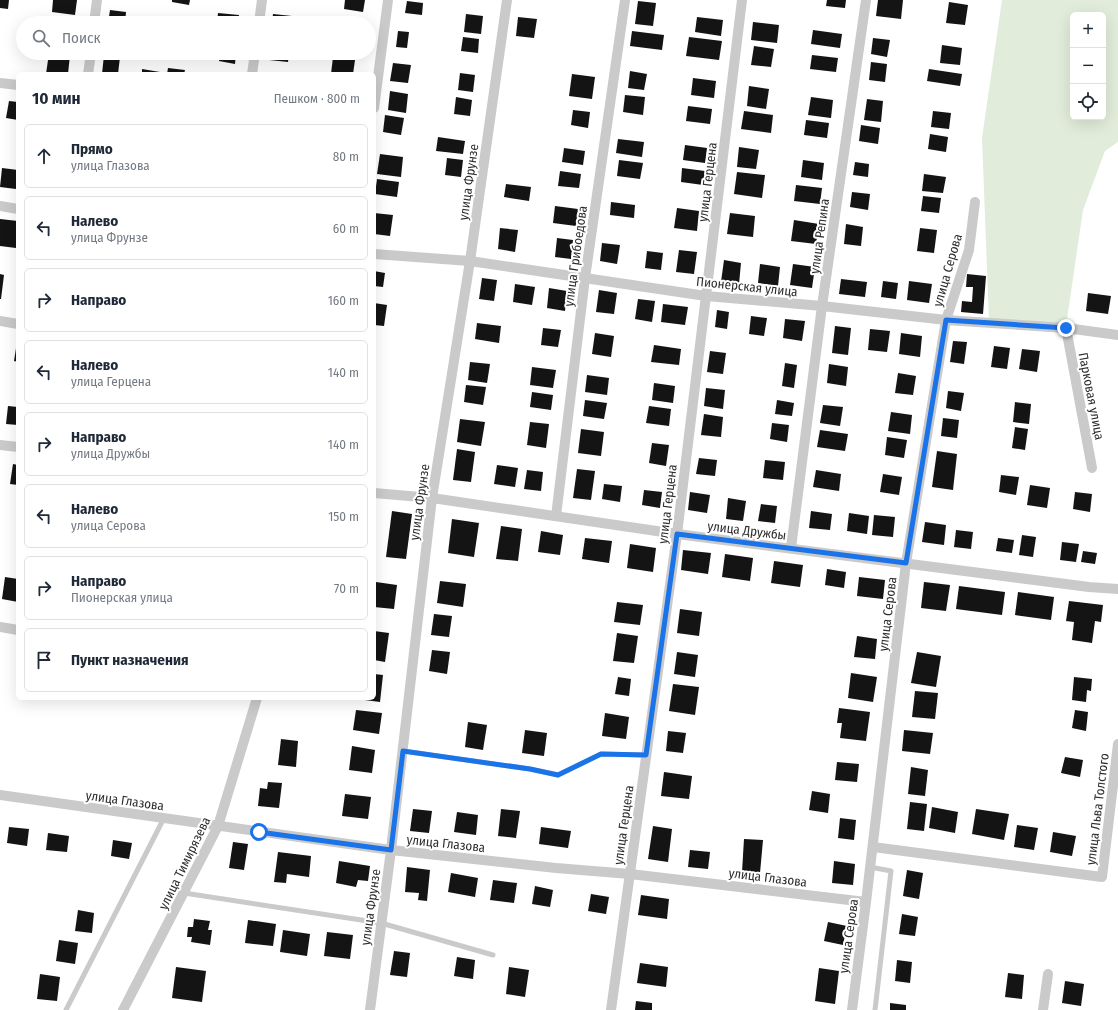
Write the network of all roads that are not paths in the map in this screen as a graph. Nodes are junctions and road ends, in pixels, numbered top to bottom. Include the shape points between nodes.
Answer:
1 (97, 0) edge
2 (262, 0) edge
3 (388, 0) edge
4 (507, 0) edge
5 (625, 0) edge
6 (742, 0) edge
7 (866, 0) edge
8 (95, 16) edge
9 (260, 16) edge
10 (90, 60) edge
11 (254, 60) edge
12 (88, 72) edge
13 (252, 72) edge
14 (0, 83) edge
15 (16, 85) edge
16 (376, 93) edge
17 (975, 202) dead end
18 (0, 206) edge
19 (16, 209) edge
20 (376, 254) edge
21 (470, 261) junction
22 (585, 278) junction
23 (706, 296) junction
24 (822, 306) junction
25 (946, 320) junction
26 (0, 321) edge
27 (16, 324) edge
28 (1066, 328) junction
29 (1118, 335) edge
30 (0, 444) edge
31 (16, 447) edge
32 (1092, 468) dead end
33 (376, 493) edge
34 (432, 498) junction
35 (556, 516) junction
36 (677, 534) junction
37 (792, 548) junction
38 (906, 563) junction
39 (1118, 589) edge
40 (0, 627) edge
41 (16, 630) edge
42 (256, 700) edge
43 (1118, 744) edge
44 (403, 751) junction
45 (646, 755) junction
46 (0, 795) edge
47 (164, 818) junction
48 (218, 826) junction
49 (873, 847) junction
50 (391, 850) junction
51 (870, 867) junction
52 (630, 874) junction
53 (184, 892) junction
54 (866, 902) junction
55 (381, 923) junction
56 (493, 956) dead end
57 (1048, 974) dead end
58 (66, 1010) edge
59 (124, 1010) edge
60 (370, 1010) edge
61 (611, 1010) edge
62 (852, 1010) edge
63 (875, 1010) edge
64 (1043, 1010) edge

1 - 8 street
2 - 9 street
3 - 16 street
4 - 21 street, улица Фрунзе
5 - 22 street, улица Грибоедова
6 - 23 street, улица Герцена
7 - 24 street, улица Репина
10 - 12 street
11 - 13 street
14 - 15 street
17 - 25 street, улица Серова via 969,250
18 - 19 street
20 - 21 street, Пионерская улица
21 - 22 street, Пионерская улица
21 - 34 street, улица Фрунзе
22 - 23 street, Пионерская улица
22 - 35 street, улица Грибоедова
23 - 24 street, Пионерская улица
23 - 36 street, улица Герцена
24 - 25 street, Пионерская улица
24 - 37 street, улица Репина
25 - 28 street, Пионерская улица
25 - 38 street, улица Серова
26 - 27 street
28 - 29 street, Пионерская улица
28 - 32 street, Парковая улица
30 - 31 street
33 - 34 street, улица Дружбы
34 - 35 street, улица Дружбы
34 - 44 street, улица Фрунзе
35 - 36 street, улица Дружбы
36 - 37 street, улица Дружбы
36 - 45 street, улица Герцена
37 - 38 street, улица Дружбы
38 - 39 street, улица Дружбы
38 - 49 street, улица Серова
40 - 41 street
42 - 48 street, улица Тимирязева
43 - 49 street, улица Льва Толстого via 1102,877
44 - 45 lane via 558,775 601,754
44 - 50 street, улица Фрунзе
45 - 52 street, улица Герцена
46 - 47 street, улица Глазова
47 - 48 street, улица Глазова
47 - 58 lane
48 - 50 street, улица Глазова
48 - 53 street, улица Тимирязева
49 - 51 street, улица Серова
50 - 52 street, улица Глазова
50 - 55 street, улица Фрунзе
51 - 54 street, улица Серова
51 - 63 lane via 891,871
52 - 54 street, улица Глазова
52 - 61 street, улица Герцена
53 - 55 lane
53 - 59 street, улица Тимирязева
54 - 62 street, улица Серова
55 - 56 lane
55 - 60 street, улица Фрунзе
57 - 64 street

